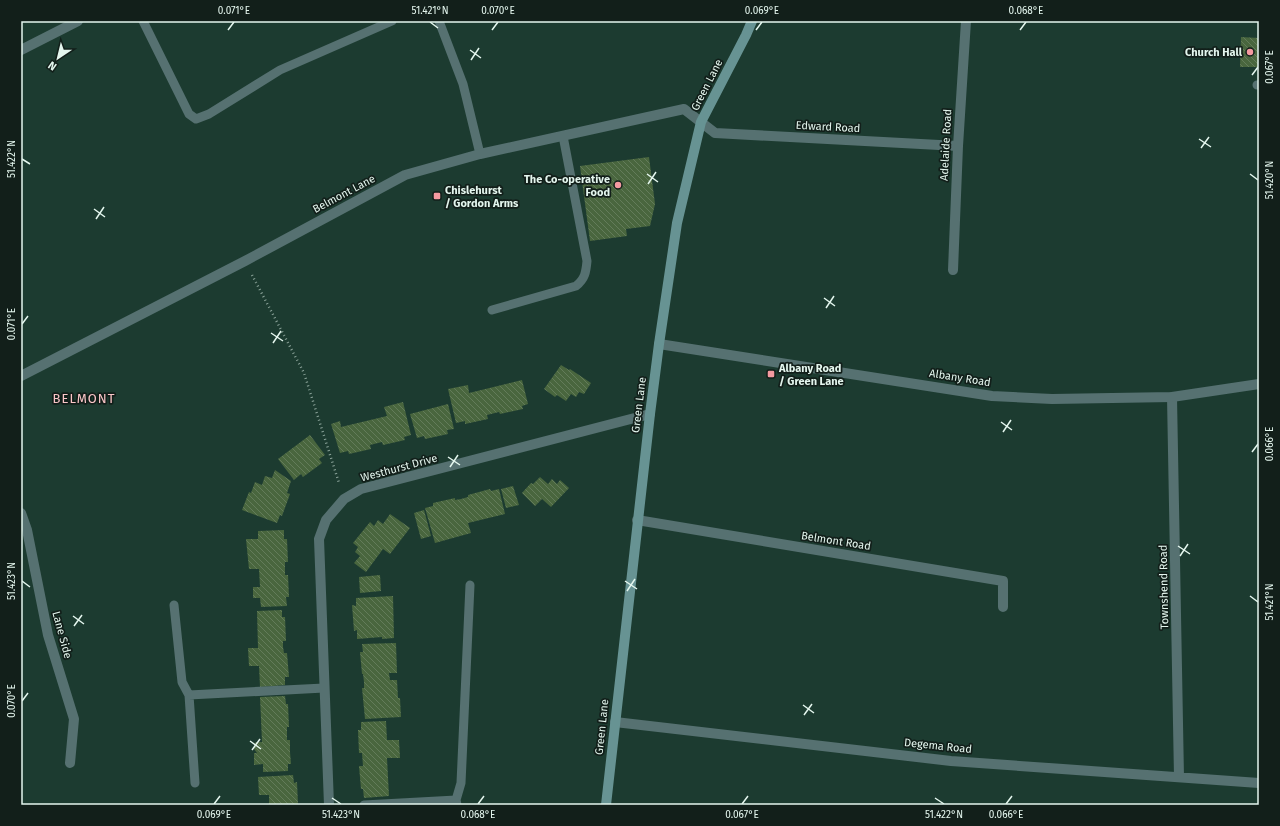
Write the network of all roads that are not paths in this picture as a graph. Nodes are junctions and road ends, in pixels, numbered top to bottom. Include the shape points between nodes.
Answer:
1 (78, 21) edge
2 (143, 21) edge
3 (392, 21) edge
4 (439, 21) edge
5 (752, 21) edge
6 (966, 21) edge
7 (21, 50) edge
8 (701, 122) junction
9 (563, 136) junction
10 (958, 146) junction
11 (480, 154) junction
12 (953, 270) dead end
13 (492, 310) dead end
14 (659, 344) junction
15 (21, 376) edge
16 (1259, 384) edge
17 (1172, 397) junction
18 (650, 414) junction
19 (21, 513) edge
20 (637, 520) junction
21 (470, 585) dead end
22 (174, 605) dead end
23 (1003, 607) dead end
24 (324, 688) junction
25 (189, 695) junction
26 (615, 722) junction
27 (70, 763) dead end
28 (1179, 777) junction
29 (195, 783) dead end
30 (1259, 783) edge
31 (456, 802) edge
32 (329, 805) edge
33 (364, 805) edge
34 (606, 805) edge

1 - 7 street
2 - 3 lane via 189,114 196,119 209,114 280,70
4 - 11 lane via 463,84
5 - 8 main road, Green Lane
6 - 10 street, Adelaide Road
8 - 9 street, Belmont Lane via 684,108
8 - 10 street, Edward Road via 715,133
8 - 14 main road, Green Lane via 677,223
9 - 11 street, Belmont Lane
9 - 13 lane via 587,261 586,273 576,286
10 - 12 street, Adelaide Road
11 - 15 street, Belmont Lane via 405,175
14 - 17 street, Albany Road via 992,396 1052,399
14 - 18 main road, Green Lane
16 - 17 street, Albany Road
17 - 28 street, Townshend Road
18 - 20 main road, Green Lane
18 - 24 street, Westhurst Drive via 361,489 344,499 326,520 319,539
19 - 27 street, Lane Side via 27,530 48,635 74,719
20 - 23 street, Belmont Road via 1003,581
20 - 26 main road, Green Lane
21 - 31 lane via 461,783
22 - 25 lane via 182,682
24 - 25 lane
24 - 32 street, Westhurst Drive
25 - 29 lane
26 - 28 street, Degema Road via 951,760
26 - 34 main road, Green Lane
28 - 30 street, Degema Road
31 - 33 lane

